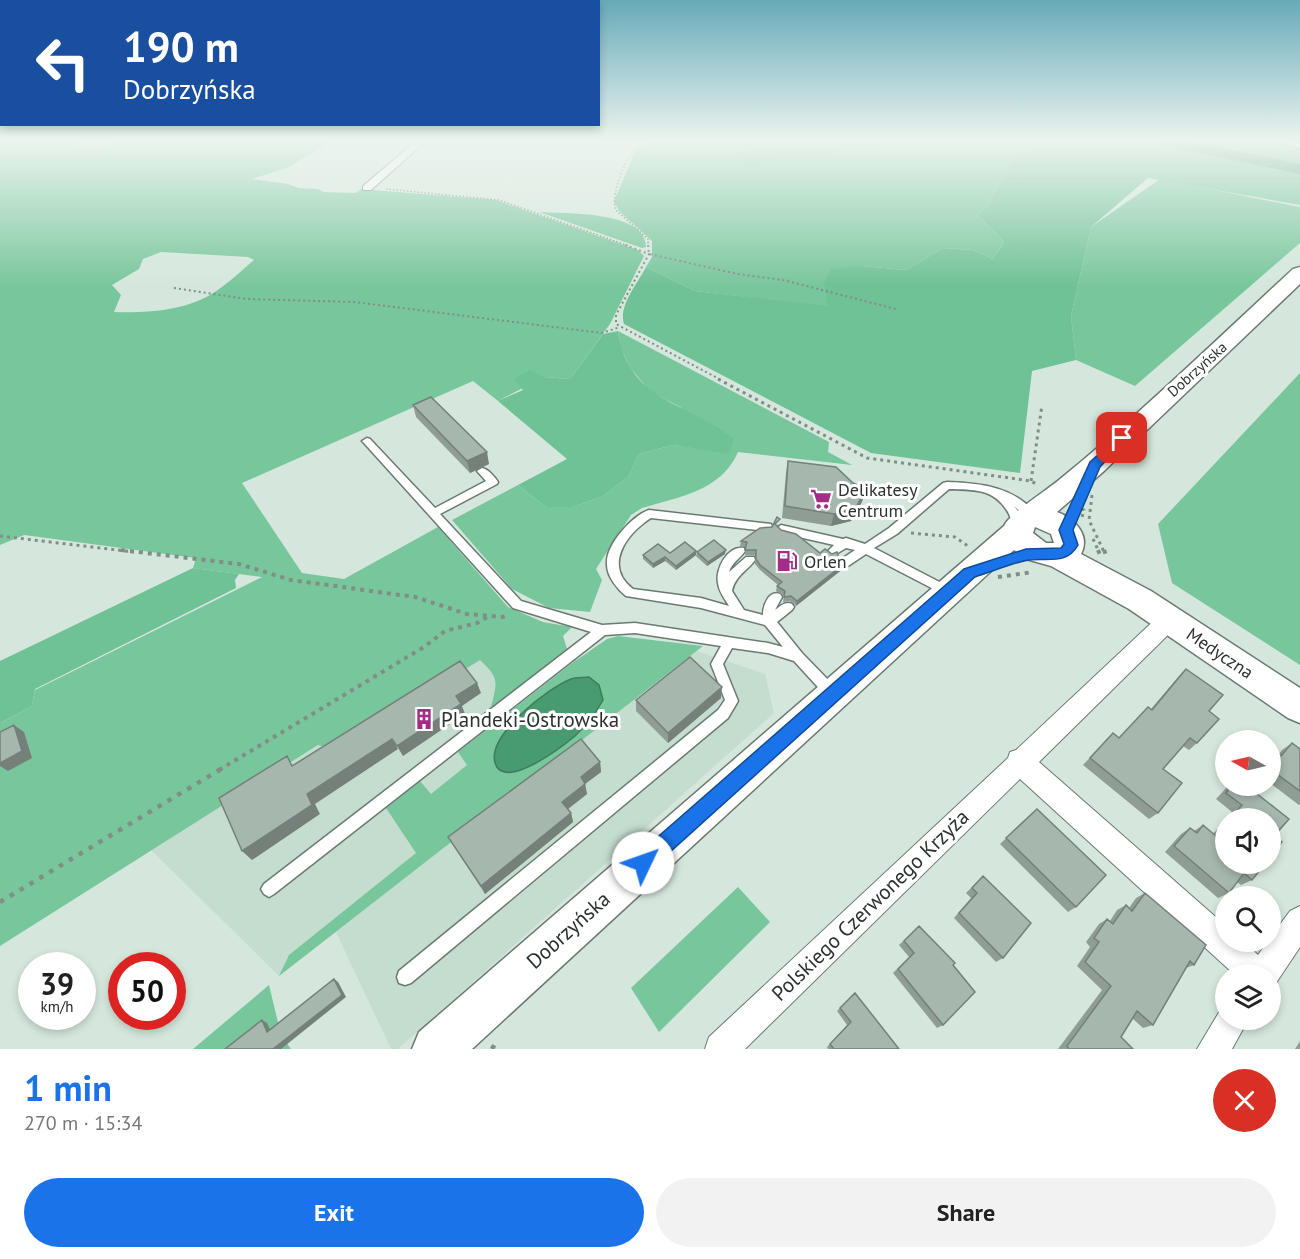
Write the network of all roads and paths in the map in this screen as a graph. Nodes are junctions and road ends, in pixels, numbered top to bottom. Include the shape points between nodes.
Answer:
1 (388, 190) edge
2 (614, 190) edge
3 (649, 254) junction
4 (1300, 273) edge
5 (174, 288) dead end
6 (896, 309) dead end
7 (620, 327) junction
8 (1042, 405) dead end
9 (367, 441) dead end
10 (1095, 465) junction
11 (482, 471) dead end
12 (995, 492) junction
13 (1090, 498) dead end
14 (434, 513) junction
15 (767, 527) edge
16 (787, 531) edge
17 (893, 531) junction
18 (0, 536) edge
19 (846, 542) junction
20 (1059, 546) junction
21 (997, 547) junction
22 (864, 548) junction
23 (740, 551) dead end
24 (831, 553) edge
25 (750, 560) dead end
26 (844, 563) edge
27 (1098, 564) junction
28 (726, 591) junction
29 (776, 597) dead end
30 (1140, 600) junction
31 (788, 607) dead end
32 (525, 608) junction
33 (740, 613) junction
34 (489, 616) junction
35 (1169, 620) junction
36 (769, 621) junction
37 (602, 630) junction
38 (729, 642) junction
39 (798, 657) junction
40 (832, 693) junction
41 (1300, 707) edge
42 (1019, 761) junction
43 (269, 889) dead end
44 (0, 902) edge
45 (1300, 921) edge
46 (1246, 964) edge
47 (1271, 964) edge
48 (405, 977) dead end
49 (1225, 1030) edge
50 (436, 1049) edge
51 (721, 1049) edge
52 (1213, 1049) edge

1 - 3 path via 499,200
2 - 3 path via 612,201 618,212 648,239
3 - 6 path via 783,280
3 - 7 path via 616,315
4 - 10 main road, Dobrzyńska
5 - 7 path via 246,299 354,302 602,333
7 - 8 path via 867,458 1031,481
9 - 14 lane
10 - 20 main road, Dobrzyńska
10 - 21 main road, Dobrzyńska
11 - 14 lane via 493,482
12 - 17 lane via 947,485
12 - 21 lane via 1006,501
12 - 21 lane via 1016,498
13 - 27 path via 1089,520 1107,553 1106,560
14 - 32 lane via 517,605
15 - 33 lane via 649,514 632,526 612,558 614,574 630,593
16 - 19 lane
17 - 21 path via 955,537 976,551 989,542
17 - 22 lane
18 - 34 path via 239,564 291,580 415,597 467,614
19 - 22 lane
19 - 24 lane
20 - 21 main road via 1024,543
20 - 21 main road, Dobrzyńska via 1026,555
20 - 27 main road, Medyczna
20 - 30 main road, Medyczna
21 - 22 lane
21 - 40 main road, Dobrzyńska
22 - 26 lane
23 - 28 lane via 724,570
25 - 28 lane via 729,580
27 - 30 main road, Medyczna
28 - 33 lane
29 - 36 lane via 769,607
30 - 35 main road, Medyczna
31 - 36 lane
32 - 34 path via 502,617
32 - 37 lane
33 - 36 lane
34 - 44 path via 445,631
35 - 41 main road, Medyczna
35 - 42 street, Polskiego Czerwonego Krzyża
36 - 39 lane
37 - 38 lane via 635,628
37 - 43 lane
38 - 39 lane
38 - 48 lane via 717,664 732,701 723,714
39 - 40 lane
40 - 50 main road, Dobrzyńska
42 - 46 street
42 - 51 street, Polskiego Czerwonego Krzyża
45 - 47 street
49 - 52 street

